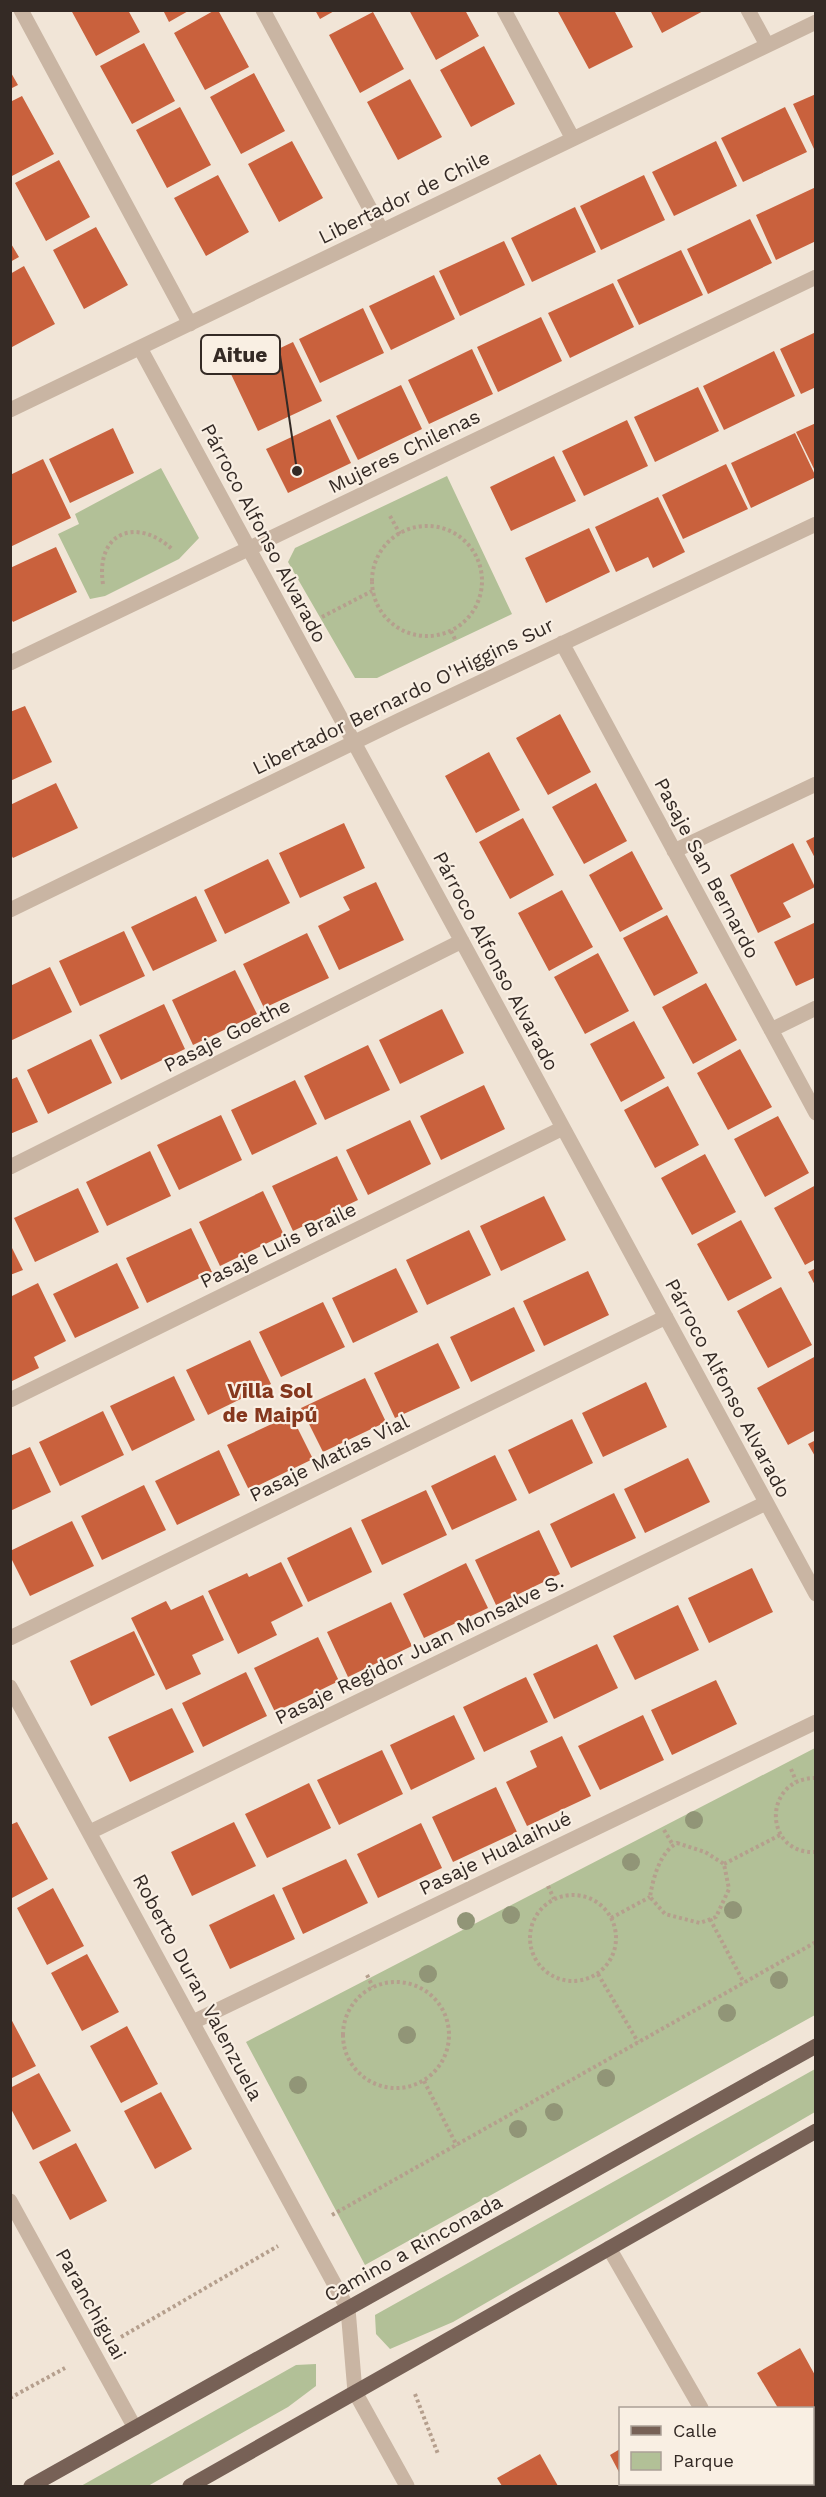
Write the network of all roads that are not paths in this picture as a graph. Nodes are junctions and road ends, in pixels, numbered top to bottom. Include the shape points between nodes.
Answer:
1 (21, 10) edge
2 (263, 10) edge
3 (504, 10) edge
4 (748, 10) edge
5 (816, 22) edge
6 (767, 45) junction
7 (573, 139) junction
8 (382, 231) junction
9 (816, 277) edge
10 (190, 324) junction
11 (140, 348) junction
12 (10, 410) edge
13 (816, 524) edge
14 (249, 549) junction
15 (562, 643) junction
16 (10, 663) edge
17 (355, 742) junction
18 (816, 784) edge
19 (674, 850) junction
20 (10, 910) edge
21 (462, 941) junction
22 (816, 1008) edge
23 (771, 1030) junction
24 (816, 1113) edge
25 (563, 1128) junction
26 (10, 1167) edge
27 (666, 1317) junction
28 (10, 1400) edge
29 (766, 1503) junction
30 (816, 1594) edge
31 (10, 1638) edge
32 (10, 1687) edge
33 (816, 1722) edge
34 (90, 1832) junction
35 (193, 2022) junction
36 (816, 2046) edge
37 (816, 2131) edge
38 (10, 2200) edge
39 (609, 2248) junction
40 (348, 2309) junction
41 (354, 2392) junction
42 (700, 2407) edge
43 (135, 2428) junction
44 (31, 2487) edge
45 (190, 2487) edge
46 (407, 2487) edge

1 - 10 street
2 - 8 street
3 - 7 street
4 - 6 street
5 - 6 street, Libertador de Chile
6 - 7 street, Libertador de Chile
7 - 8 street, Libertador de Chile
8 - 10 street, Libertador de Chile
9 - 14 street, Mujeres Chilenas
10 - 11 street, Libertador de Chile
11 - 12 street, Libertador de Chile
11 - 14 street, Párroco Alfonso Alvarado
13 - 15 street, Libertador Bernardo O'Higgins Sur
14 - 16 street, Mujeres Chilenas
14 - 17 street, Párroco Alfonso Alvarado
15 - 17 street, Libertador Bernardo O'Higgins Sur
15 - 19 street, Pasaje San Bernardo
17 - 20 street, Libertador Bernardo O'Higgins Sur
17 - 21 street, Párroco Alfonso Alvarado
18 - 19 street
19 - 23 street, Pasaje San Bernardo
21 - 25 street, Párroco Alfonso Alvarado
21 - 26 street, Pasaje Goethe
22 - 23 street
23 - 24 street, Pasaje San Bernardo
25 - 27 street, Párroco Alfonso Alvarado
25 - 28 street, Pasaje Luis Braile
27 - 29 street, Párroco Alfonso Alvarado
27 - 31 street, Pasaje Matías Vial
29 - 30 street, Párroco Alfonso Alvarado
29 - 34 street, Pasaje Regidor Juan Monsalve S.
32 - 34 street, Roberto Duran Valenzuela
33 - 35 street, Pasaje Hualaihué
34 - 35 street, Roberto Duran Valenzuela
35 - 40 street, Roberto Duran Valenzuela
36 - 40 main road, Camino a Rinconada
37 - 39 main road
38 - 43 street, Paranchiguai
39 - 41 main road
39 - 42 street
40 - 41 street
40 - 43 main road, Camino a Rinconada
41 - 45 main road
41 - 46 street
43 - 44 main road, Camino a Rinconada

